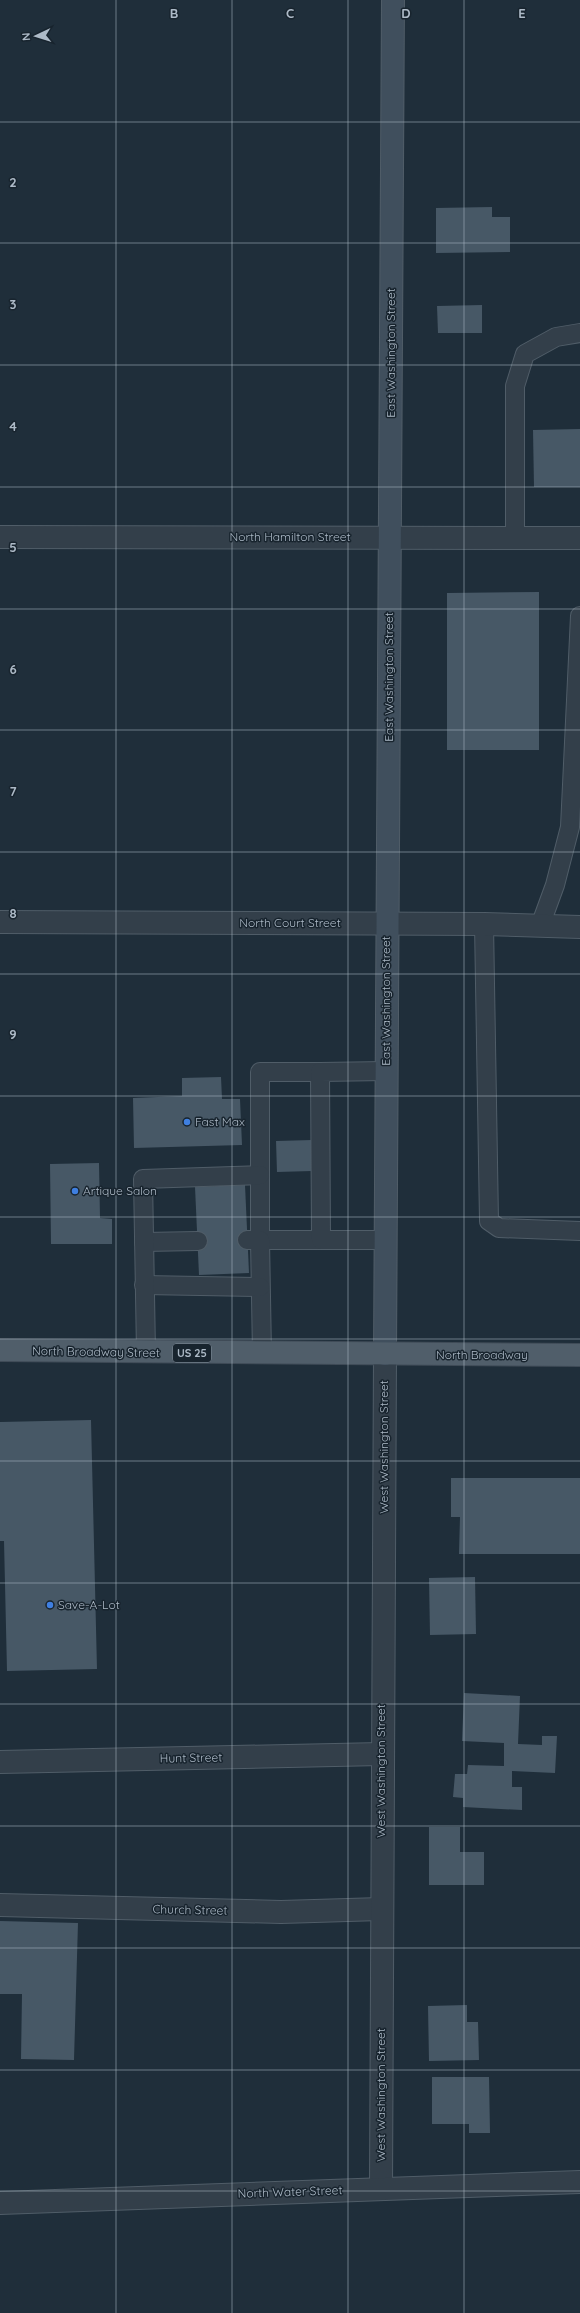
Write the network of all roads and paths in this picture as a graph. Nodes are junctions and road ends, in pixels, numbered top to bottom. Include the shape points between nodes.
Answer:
1 (393, 0) edge
2 (580, 333) edge
3 (0, 537) edge
4 (389, 537) junction
5 (515, 538) junction
6 (580, 538) edge
7 (580, 616) edge
8 (0, 922) edge
9 (387, 924) junction
10 (484, 924) junction
11 (540, 926) junction
12 (580, 927) edge
13 (320, 1072) junction
14 (386, 1072) junction
15 (260, 1176) junction
16 (580, 1232) edge
17 (254, 1240) junction
18 (321, 1240) junction
19 (385, 1240) junction
20 (144, 1242) junction
21 (198, 1242) dead end
22 (144, 1286) junction
23 (260, 1287) junction
24 (0, 1350) edge
25 (146, 1352) junction
26 (262, 1354) junction
27 (385, 1354) junction
28 (580, 1355) edge
29 (381, 1754) junction
30 (0, 1762) edge
31 (0, 1905) edge
32 (381, 1909) junction
33 (580, 2182) edge
34 (381, 2188) junction
35 (0, 2203) edge

1 - 4 street, East Washington Street
2 - 5 lane via 556,337 526,354 521,367 515,386
3 - 4 street, North Hamilton Street
4 - 5 street, North Hamilton Street
4 - 9 street, East Washington Street
5 - 6 street, North Hamilton Street
7 - 11 lane via 570,827 555,885
8 - 9 street, North Court Street
9 - 10 street, North Court Street
9 - 14 street, East Washington Street
10 - 11 street, North Court Street
10 - 16 lane via 489,1221 499,1228
11 - 12 street, North Court Street
13 - 14 lane
13 - 15 lane via 260,1072
13 - 18 lane
14 - 19 street, East Washington Street
15 - 17 lane
15 - 20 lane via 143,1179
17 - 18 lane
17 - 23 lane
18 - 19 lane
19 - 27 street, East Washington Street
20 - 21 lane
20 - 22 lane
22 - 23 lane
22 - 25 lane
23 - 26 lane
24 - 25 main road, North Broadway Street / US 25
25 - 26 main road, North Broadway Street / US 25
26 - 27 main road, North Broadway Street / US 25
27 - 28 main road, North Broadway / US 25
27 - 29 street, West Washington Street
29 - 30 street, Hunt Street
29 - 32 street, West Washington Street
31 - 32 street, Church Street via 281,1912
32 - 34 street, West Washington Street
33 - 34 street, North Water Street
34 - 35 street, North Water Street

